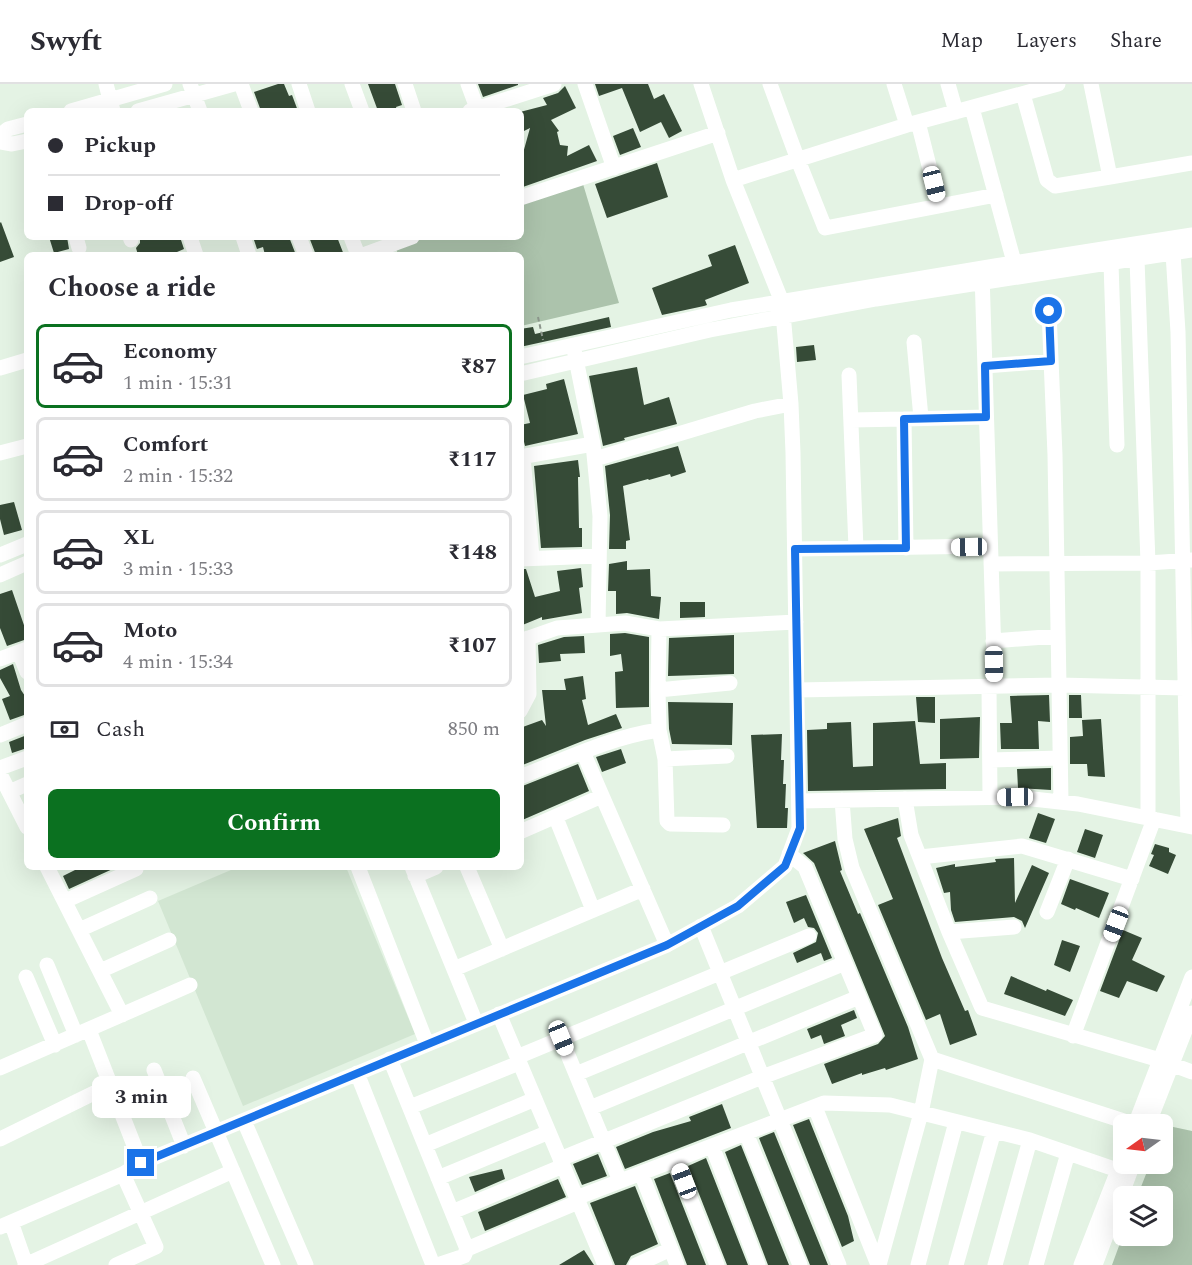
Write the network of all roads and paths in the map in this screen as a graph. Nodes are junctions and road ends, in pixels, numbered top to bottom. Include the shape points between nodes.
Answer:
1 (105, 84) edge
2 (165, 84) edge
3 (234, 84) edge
4 (241, 84) edge
5 (299, 84) edge
6 (352, 84) edge
7 (405, 84) edge
8 (468, 84) edge
9 (554, 84) edge
10 (585, 84) edge
11 (701, 84) edge
12 (770, 84) edge
13 (894, 84) edge
14 (948, 84) edge
15 (1058, 84) edge
16 (1091, 84) edge
17 (193, 90) edge
18 (1005, 91) edge
19 (1023, 94) junction
20 (112, 105) edge
21 (92, 108) edge
22 (146, 108) edge
23 (199, 108) edge
24 (250, 108) edge
25 (307, 108) edge
26 (361, 108) edge
27 (413, 108) edge
28 (474, 108) edge
29 (481, 108) edge
30 (972, 108) junction
31 (956, 112) junction
32 (913, 124) junction
33 (24, 125) edge
34 (718, 133) junction
35 (0, 135) edge
36 (0, 142) edge
37 (24, 142) edge
38 (798, 160) junction
39 (1192, 163) edge
40 (614, 168) junction
41 (1110, 177) junction
42 (733, 180) junction
43 (996, 195) junction
44 (524, 197) edge
45 (939, 205) junction
46 (1192, 235) edge
47 (403, 240) edge
48 (1192, 250) edge
49 (371, 252) edge
50 (1173, 253) junction
51 (1137, 259) junction
52 (1111, 263) junction
53 (1016, 270) junction
54 (982, 275) junction
55 (783, 309) junction
56 (1049, 311) dead end
57 (538, 317) dead end
58 (1185, 331) edge
59 (914, 342) dead end
60 (573, 345) junction
61 (545, 351) junction
62 (524, 356) edge
63 (24, 361) edge
64 (576, 361) junction
65 (1051, 361) junction
66 (985, 366) junction
67 (0, 368) edge
68 (524, 373) edge
69 (849, 375) dead end
70 (791, 404) junction
71 (986, 417) junction
72 (921, 418) junction
73 (904, 419) junction
74 (851, 420) junction
75 (1117, 445) dead end
76 (24, 447) edge
77 (594, 451) junction
78 (0, 453) edge
79 (524, 457) edge
80 (1186, 475) edge
81 (524, 508) edge
82 (24, 545) edge
83 (990, 546) junction
84 (856, 548) junction
85 (906, 548) junction
86 (795, 549) junction
87 (0, 555) edge
88 (599, 556) junction
89 (526, 558) edge
90 (1187, 561) edge
91 (1148, 563) junction
92 (24, 564) edge
93 (991, 564) junction
94 (1057, 564) junction
95 (0, 575) edge
96 (796, 622) junction
97 (598, 625) junction
98 (659, 629) junction
99 (1058, 636) junction
100 (524, 640) edge
101 (993, 641) junction
102 (10, 653) edge
103 (24, 669) edge
104 (730, 683) dead end
105 (1059, 685) junction
106 (992, 687) junction
107 (1148, 687) junction
108 (1185, 688) junction
109 (658, 690) junction
110 (797, 690) junction
111 (524, 703) edge
112 (24, 725) edge
113 (659, 730) junction
114 (0, 735) edge
115 (583, 752) junction
116 (727, 756) dead end
117 (1060, 758) junction
118 (24, 759) edge
119 (665, 759) junction
120 (990, 760) junction
121 (0, 768) edge
122 (0, 774) edge
123 (524, 775) edge
124 (24, 785) edge
125 (9, 792) junction
126 (602, 796) junction
127 (990, 797) junction
128 (905, 799) junction
129 (842, 800) junction
130 (799, 801) junction
131 (1061, 802) junction
132 (24, 817) edge
133 (556, 818) junction
134 (1151, 819) junction
135 (723, 825) dead end
136 (1190, 826) edge
137 (524, 830) edge
138 (789, 854) junction
139 (920, 857) junction
140 (1068, 860) junction
141 (53, 870) edge
142 (136, 870) dead end
143 (359, 870) edge
144 (468, 870) edge
145 (413, 871) edge
146 (1132, 879) junction
147 (643, 889) junction
148 (150, 898) dead end
149 (64, 901) junction
150 (593, 910) junction
151 (1047, 912) dead end
152 (701, 926) junction
153 (1014, 927) dead end
154 (79, 930) junction
155 (949, 932) junction
156 (809, 936) dead end
157 (169, 940) dead end
158 (667, 945) junction
159 (502, 949) junction
160 (845, 963) junction
161 (47, 965) dead end
162 (454, 969) junction
163 (100, 971) junction
164 (720, 973) junction
165 (26, 977) dead end
166 (1192, 977) edge
167 (190, 985) dead end
168 (859, 997) junction
169 (734, 1008) junction
170 (1192, 1013) edge
171 (499, 1014) junction
172 (122, 1015) junction
173 (476, 1023) junction
174 (82, 1033) junction
175 (1073, 1036) junction
176 (561, 1038) junction
177 (427, 1044) junction
178 (748, 1044) junction
179 (55, 1045) junction
180 (390, 1059) junction
181 (932, 1059) junction
182 (518, 1060) junction
183 (1166, 1062) junction
184 (1, 1066) edge
185 (154, 1070) dead end
186 (1192, 1072) edge
187 (357, 1073) junction
188 (576, 1074) junction
189 (762, 1077) junction
190 (193, 1078) dead end
191 (94, 1093) dead end
192 (535, 1099) junction
193 (410, 1107) junction
194 (815, 1107) junction
195 (590, 1108) junction
196 (921, 1113) junction
197 (1140, 1114) edge
198 (1151, 1114) edge
199 (1113, 1118) edge
200 (780, 1120) junction
201 (244, 1121) junction
202 (956, 1122) junction
203 (994, 1131) junction
204 (549, 1132) junction
205 (216, 1133) junction
206 (746, 1133) junction
207 (0, 1139) edge
208 (1030, 1140) junction
209 (603, 1142) junction
210 (425, 1144) junction
211 (184, 1146) junction
212 (712, 1146) junction
213 (1068, 1152) junction
214 (675, 1160) junction
215 (141, 1163) junction
216 (562, 1163) junction
217 (1113, 1163) edge
218 (233, 1171) junction
219 (641, 1173) junction
220 (123, 1174) junction
221 (1122, 1174) edge
222 (1123, 1174) edge
223 (438, 1178) junction
224 (620, 1181) junction
225 (577, 1200) junction
226 (452, 1212) junction
227 (141, 1213) junction
228 (6, 1224) edge
229 (467, 1249) junction
230 (671, 1249) junction
231 (25, 1265) edge
232 (116, 1265) edge
233 (272, 1265) edge
234 (306, 1265) edge
235 (435, 1265) edge
236 (605, 1265) edge
237 (636, 1265) edge
238 (677, 1265) edge
239 (717, 1265) edge
240 (758, 1265) edge
241 (800, 1265) edge
242 (839, 1265) edge
243 (878, 1265) edge
244 (918, 1265) edge
245 (956, 1265) edge
246 (995, 1265) edge
247 (1036, 1265) edge
248 (1081, 1265) edge
249 (1095, 1265) edge

1 - 20 street
2 - 20 street
3 - 17 street
4 - 24 street
5 - 25 street
6 - 26 street
7 - 27 street
8 - 28 street
9 - 29 street
10 - 40 street
11 - 34 street
12 - 38 street
13 - 32 street
14 - 31 street
15 - 19 street
16 - 41 street
17 - 22 street
17 - 23 street
18 - 19 street
18 - 30 street
19 - 41 street via 1050,184
20 - 21 street
30 - 31 street
30 - 43 street
31 - 32 street
32 - 38 street
32 - 45 street
33 - 35 street
34 - 40 street
34 - 42 street
36 - 37 street
38 - 42 street
38 - 45 street via 825,228
39 - 41 street
40 - 44 street
42 - 55 street
43 - 45 street
43 - 53 street
46 - 53 street
47 - 49 street
48 - 50 street
50 - 51 street
50 - 58 street
51 - 52 street
51 - 91 street
52 - 53 street
52 - 75 street
53 - 54 street
54 - 55 street
54 - 66 street
55 - 60 street via 731,310
55 - 64 street
55 - 70 street
56 - 65 street
57 - 61 path
58 - 80 street
59 - 72 street
60 - 61 street
60 - 64 street
61 - 62 street
63 - 67 street
64 - 68 street
64 - 77 street
65 - 66 street
65 - 94 street
66 - 71 street
69 - 74 street
70 - 77 street
70 - 86 street
71 - 72 street
71 - 83 street
72 - 73 street
73 - 74 street
73 - 85 street
74 - 84 street
76 - 78 street
77 - 79 street
77 - 88 street
80 - 90 street
81 - 89 street
82 - 87 street
83 - 85 street
83 - 93 street
84 - 85 street
84 - 86 street
86 - 96 street
88 - 89 street
88 - 97 street
90 - 91 street
90 - 108 street
91 - 94 street
91 - 107 street
92 - 95 street
93 - 94 street
93 - 101 street
94 - 99 street
96 - 98 street
96 - 110 street
97 - 98 street via 625,623
97 - 100 street via 557,628
98 - 109 street
99 - 101 street
99 - 105 street
100 - 111 street via 529,694
101 - 106 street
102 - 103 street
104 - 109 street
105 - 106 street
105 - 107 street
105 - 117 street
106 - 110 street
106 - 120 street
107 - 108 street
107 - 134 street
108 - 136 street
109 - 113 street
110 - 130 street
112 - 114 street
113 - 115 street
113 - 119 street
115 - 123 street
115 - 126 street
116 - 119 street
117 - 120 street
117 - 131 street
118 - 121 street
119 - 135 street via 666,816 670,824
120 - 127 street
122 - 125 street
124 - 125 street
125 - 132 street
126 - 133 street
126 - 147 street
127 - 128 street
127 - 131 street
128 - 129 street
128 - 139 street via 911,835
129 - 130 street
129 - 181 street via 852,868
130 - 138 street via 800,828
131 - 134 street
133 - 137 street
133 - 150 street
134 - 136 street
134 - 146 street
138 - 152 street via 785,866 738,906
138 - 160 street via 805,867
139 - 140 street via 1022,846
139 - 155 street
140 - 146 street
140 - 151 street
141 - 149 street
142 - 149 street
143 - 177 street
144 - 159 street
145 - 162 street
146 - 175 street
147 - 150 street
147 - 158 street
148 - 154 street
149 - 154 street
150 - 159 street
152 - 158 street
152 - 164 street
153 - 155 street
154 - 163 street
155 - 175 street via 982,1008
156 - 164 street
157 - 163 street
158 - 171 street
159 - 162 street
160 - 168 street
160 - 169 street
161 - 174 street
162 - 173 street
163 - 172 street
164 - 169 street
164 - 176 street
165 - 179 street
166 - 183 street
167 - 172 street
168 - 178 street
168 - 189 street via 875,1035
169 - 178 street
169 - 188 street
170 - 183 street
171 - 173 street
171 - 182 street
172 - 174 street
173 - 177 street
174 - 179 street
174 - 215 street
175 - 183 street
176 - 182 street
176 - 188 street
177 - 180 street
178 - 189 street
178 - 195 street
179 - 184 street
180 - 187 street
180 - 193 street
181 - 196 street
181 - 199 street
182 - 192 street
182 - 193 street
183 - 186 street
183 - 197 street
183 - 198 street
185 - 211 street
187 - 201 street
187 - 235 street
188 - 195 street
189 - 200 street
189 - 209 street
190 - 205 street
191 - 207 street
192 - 204 street
192 - 210 street
193 - 210 street
194 - 196 street via 825,1103 890,1105
194 - 200 street
194 - 243 street
195 - 209 street
196 - 202 street
196 - 243 street
200 - 206 street
200 - 242 street
201 - 205 street
201 - 234 street
202 - 203 street
202 - 244 street
203 - 208 street
203 - 245 street
204 - 216 street
204 - 223 street
205 - 211 street
205 - 218 street
206 - 212 street
206 - 241 street
208 - 213 street
208 - 246 street
209 - 216 street
209 - 224 street
210 - 223 street
211 - 215 street
212 - 214 street
212 - 240 street
213 - 217 street
213 - 247 street
214 - 219 street
214 - 239 street
215 - 220 street
216 - 225 street
216 - 226 street
218 - 227 street
218 - 233 street
219 - 224 street
219 - 230 street
220 - 227 street
220 - 228 street
221 - 248 street
222 - 249 street
223 - 226 street
224 - 225 street
225 - 229 street
225 - 236 street
226 - 229 street
227 - 231 street
227 - 232 street via 156,1247
228 - 231 street
229 - 235 street via 464,1256
230 - 237 street
230 - 238 street

